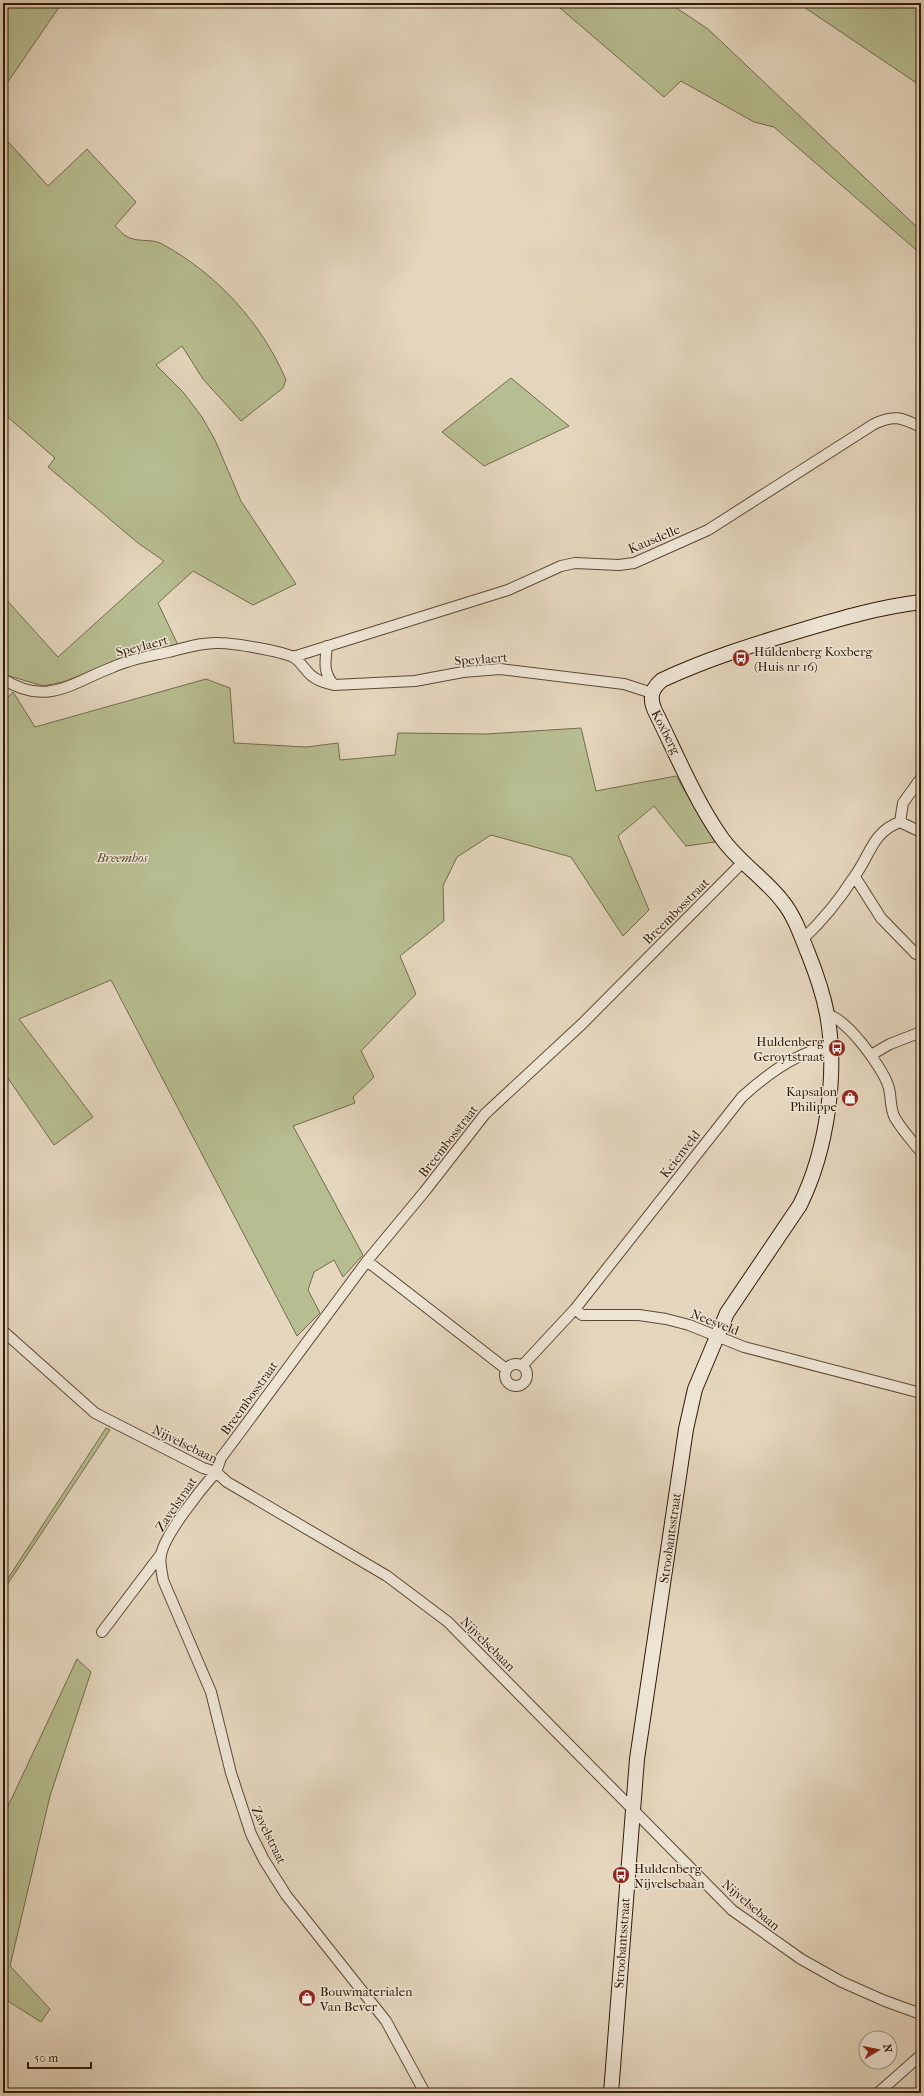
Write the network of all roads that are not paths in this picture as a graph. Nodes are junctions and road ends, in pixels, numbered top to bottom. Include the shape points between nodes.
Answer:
1 (921, 427) edge
2 (921, 602) edge
3 (327, 646) junction
4 (293, 657) junction
5 (3, 679) edge
6 (334, 685) junction
7 (652, 692) junction
8 (921, 778) edge
9 (900, 822) junction
10 (921, 832) edge
11 (742, 863) junction
12 (855, 877) junction
13 (803, 939) junction
14 (916, 954) dead end
15 (827, 1015) junction
16 (921, 1032) edge
17 (830, 1047) junction
18 (871, 1055) junction
19 (921, 1152) edge
20 (367, 1261) junction
21 (575, 1309) junction
22 (3, 1332) edge
23 (716, 1337) junction
24 (522, 1366) junction
25 (506, 1369) junction
26 (921, 1393) edge
27 (216, 1472) junction
28 (161, 1554) junction
29 (102, 1632) dead end
30 (632, 1810) junction
31 (921, 2014) edge
32 (921, 2055) edge
33 (425, 2093) edge
34 (611, 2093) edge
35 (878, 2093) edge

1 - 3 street, Kausdelle via 900,418 890,418 874,424 708,530 634,563 575,563 561,566 508,590
2 - 7 street, Koxberg via 848,616 730,652 662,680
3 - 4 street
3 - 6 street via 325,670
4 - 5 street, Speylaert via 232,643 206,643 114,666 65,689 30,692
4 - 6 street, Speylaert via 312,676
6 - 7 street, Speylaert via 415,681 469,671 500,669 624,684
7 - 11 street, Koxberg via 652,705 709,819 730,851
8 - 9 street via 903,803
9 - 10 street
9 - 12 street via 889,826 875,840
11 - 13 street, Koxberg via 784,903
11 - 20 street, Breembosstraat via 582,1024 484,1114
12 - 13 street
12 - 14 street via 881,918
13 - 15 street, Koxberg via 817,974
15 - 17 street, Stroobantsstraat
15 - 18 street via 838,1018
16 - 18 street via 890,1044
17 - 21 street, Keienveld via 812,1050 761,1079 742,1097
17 - 23 street, Stroobantsstraat via 832,1070 826,1119 808,1190 740,1292
18 - 19 street via 889,1086 895,1118
20 - 25 street
20 - 27 street, Breembosstraat via 221,1458
21 - 23 street, Neesveld via 582,1315 639,1315 666,1319 689,1325
21 - 24 street
22 - 27 street, Nijvelsebaan via 95,1413 203,1468
23 - 26 street, Neesveld via 744,1347
23 - 30 street, Stroobantsstraat via 695,1389 686,1429 637,1759
24 - 25 street via 516,1364
24 - 25 street via 527,1375 525,1382 515,1386 506,1382
27 - 28 street, Zavelstraat via 184,1512
27 - 30 street, Nijvelsebaan via 227,1482 387,1576 448,1622
28 - 29 street, Zavelstraat
28 - 33 street, Zavelstraat via 163,1580 211,1692 233,1780 251,1834 286,1894 386,2021
30 - 31 street, Nijvelsebaan via 732,1910 800,1960 842,1982
30 - 34 street, Stroobantsstraat
32 - 35 street

